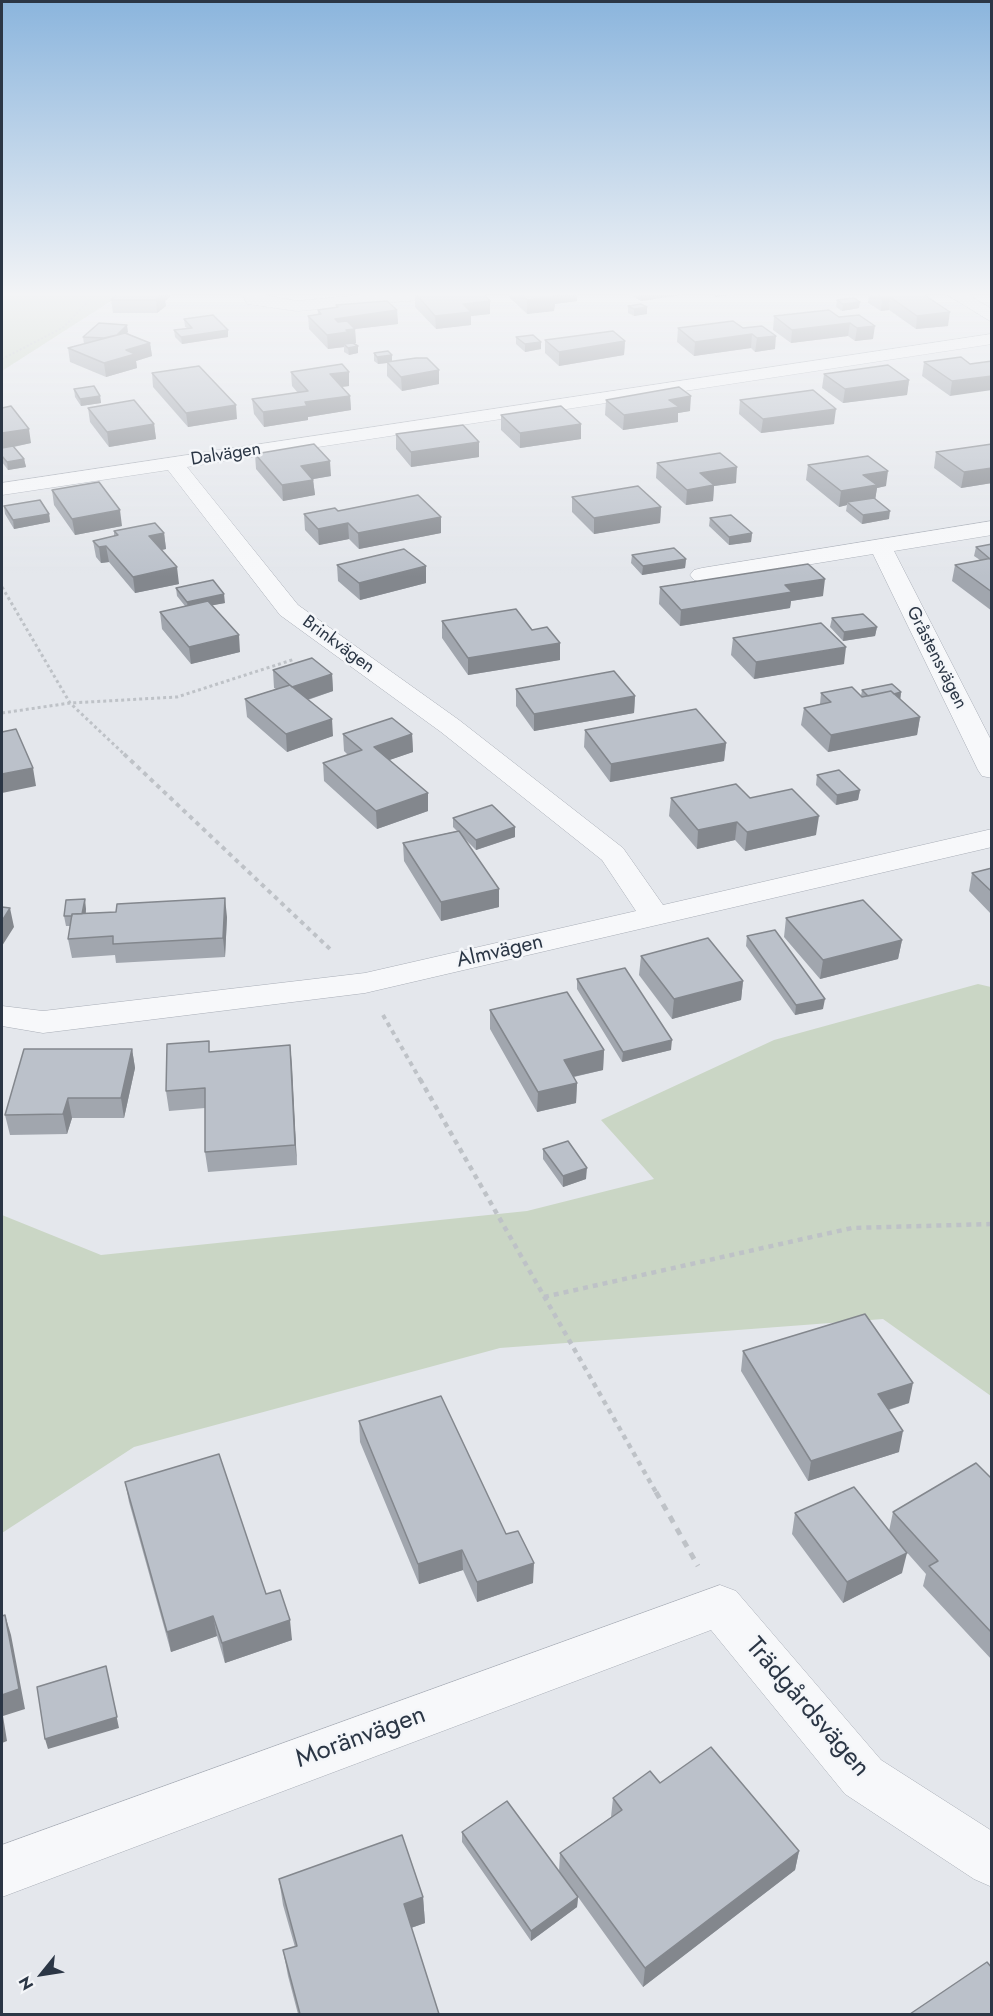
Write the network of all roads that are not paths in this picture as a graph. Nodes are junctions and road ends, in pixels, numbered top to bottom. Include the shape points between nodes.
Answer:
1 (667, 388) edge
2 (172, 463) junction
3 (2, 489) edge
4 (992, 528) edge
5 (880, 546) junction
6 (702, 575) dead end
7 (992, 770) edge
8 (992, 838) edge
9 (656, 916) junction
10 (2, 1016) edge
11 (720, 1606) joint
12 (992, 1861) edge
13 (2, 1870) edge

1 - 2 street, Dalvägen
2 - 3 street
2 - 9 street, Brinkvägen via 289,610 450,726 613,854
4 - 5 street
5 - 6 street
5 - 7 street, Gråstensvägen
8 - 9 street, Almvägen
9 - 10 street, Almvägen via 365,983 43,1022
11 - 12 street, Trädgårdsvägen via 863,1777
11 - 13 street, Moränvägen

